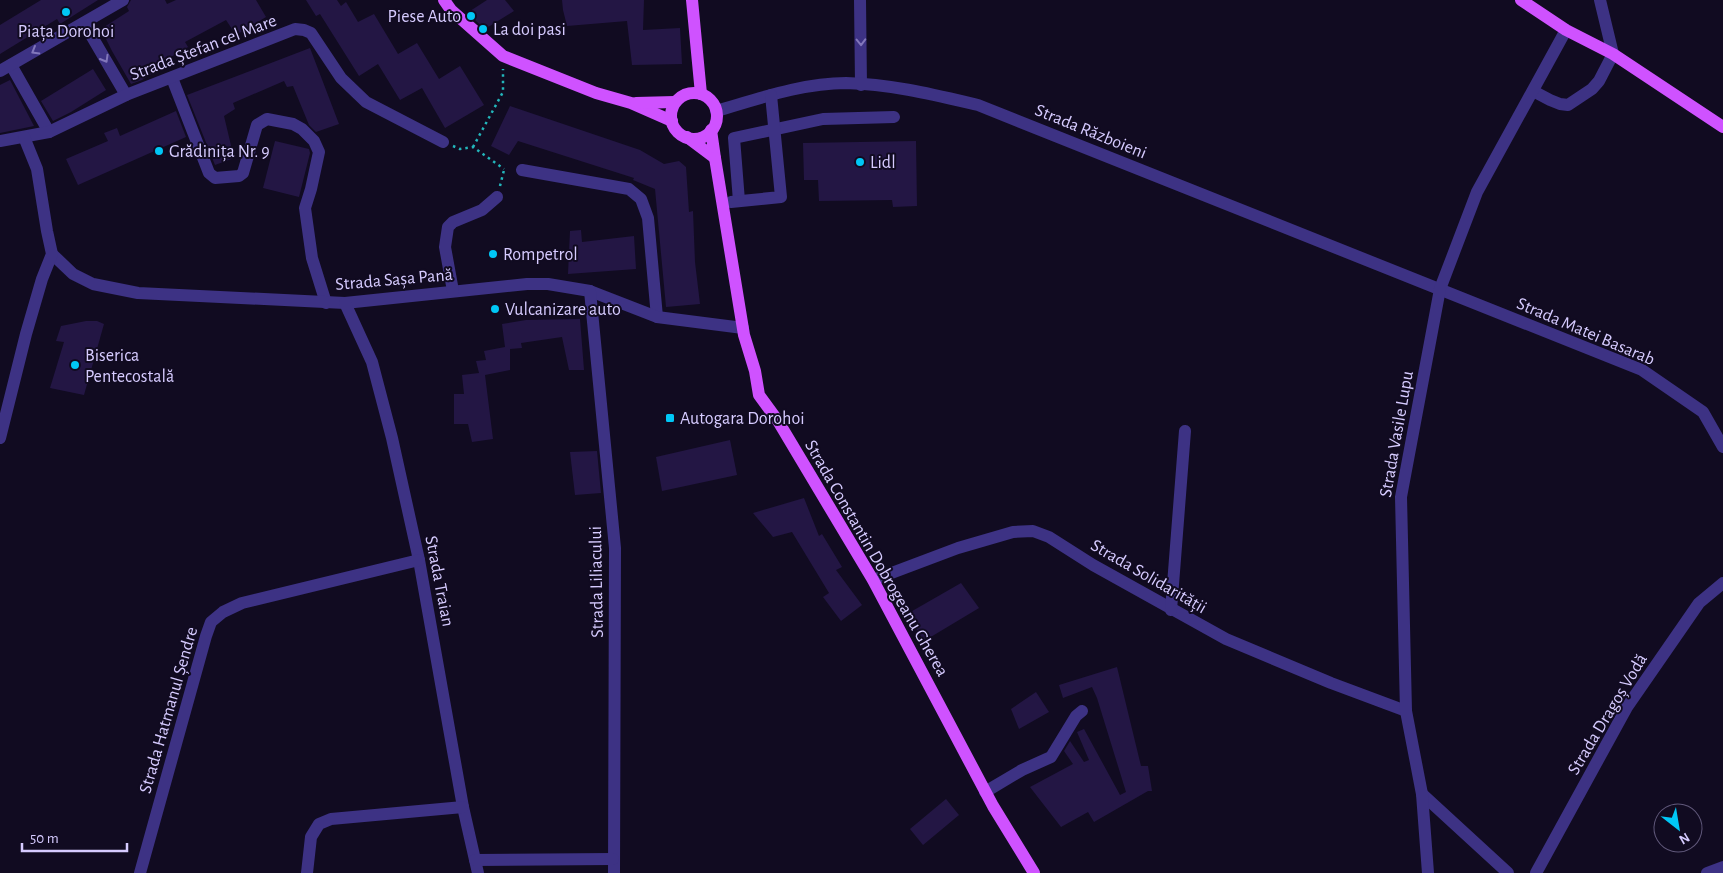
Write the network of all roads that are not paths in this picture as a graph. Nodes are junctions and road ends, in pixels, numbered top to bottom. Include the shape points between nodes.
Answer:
1 (123, 0) edge
2 (444, 0) edge
3 (692, 0) edge
4 (860, 0) edge
5 (1521, 0) edge
6 (1600, 0) edge
7 (84, 23) junction
8 (1566, 30) junction
9 (1613, 54) junction
10 (6, 68) edge
11 (172, 78) junction
12 (861, 85) junction
13 (1533, 91) junction
14 (701, 94) junction
15 (771, 95) junction
16 (126, 96) junction
17 (675, 102) junction
18 (631, 104) junction
19 (716, 111) junction
20 (894, 117) dead end
21 (672, 121) junction
22 (1723, 127) edge
23 (775, 129) junction
24 (711, 130) junction
25 (49, 132) junction
26 (24, 137) junction
27 (687, 137) junction
28 (0, 142) edge
29 (443, 142) road end
30 (715, 158) junction
31 (522, 170) road end
32 (497, 197) road end
33 (739, 200) junction
34 (723, 204) junction
35 (52, 254) junction
36 (1440, 289) junction
37 (454, 291) junction
38 (590, 291) junction
39 (326, 302) junction
40 (345, 303) junction
41 (658, 317) junction
42 (743, 328) junction
43 (1185, 431) dead end
44 (0, 438) edge
45 (1723, 447) edge
46 (419, 560) junction
47 (873, 580) junction
48 (1723, 583) edge
49 (1171, 610) junction
50 (1082, 711) dead end
51 (1406, 712) junction
52 (986, 792) junction
53 (1422, 794) junction
54 (463, 807) junction
55 (614, 859) junction
56 (475, 860) junction
57 (1723, 867) edge
58 (140, 873) edge
59 (307, 873) edge
60 (478, 873) edge
61 (614, 873) edge
62 (1034, 873) edge
63 (1428, 873) edge
64 (1508, 873) edge
65 (1536, 873) edge
66 (1707, 873) edge

1 - 7 street
2 - 18 main road via 503,56
3 - 14 main road
4 -> 12 street
5 - 8 main road
6 - 9 street
7 -> 10 street
7 -> 16 street
8 - 9 main road
8 - 13 street, Strada Vasile Lupu
9 - 13 street via 1592,89 1568,105
9 - 22 main road
10 - 25 street
11 - 16 street, Strada Ștefan cel Mare
11 - 29 street, Strada Ștefan cel Mare via 295,29 304,30 311,33 341,78 366,102
11 - 39 street via 209,173 215,178 244,173 257,125 267,119 294,124 314,141 319,152 305,208 312,258
12 - 15 street, Strada Războieni via 817,85
12 - 36 street, Strada Războieni via 902,88 978,105
13 - 36 street, Strada Vasile Lupu via 1477,192
14 - 17 main road via 684,95
14 - 19 main road via 712,102
15 - 19 street, Strada Războieni
15 - 23 street
16 - 25 street, Strada Ștefan cel Mare
17 - 18 main road
17 - 21 main road
18 - 21 main road
19 - 24 main road via 715,125
20 - 23 street via 823,120
21 - 27 main road via 680,134
23 - 33 street via 734,138
23 - 33 street via 781,197
24 - 27 main road via 700,138
24 - 30 main road, Strada Constantin Dobrogeanu Gherea
25 - 26 street, Strada Ștefan cel Mare
26 - 28 street, Strada Ștefan cel Mare
26 - 35 street via 37,169
27 - 30 main road
30 - 34 main road, Strada Constantin Dobrogeanu Gherea
31 - 41 street via 629,188 641,199 648,218
32 - 37 street via 482,210 448,227 445,247
33 - 34 street
34 - 42 main road, Strada Constantin Dobrogeanu Gherea
35 - 39 street, Strada Sașa Pană via 73,274 93,284 131,292
35 - 44 street via 26,334
36 - 45 street, Strada Matei Basarab via 1642,370 1703,412
36 - 51 street, Strada Vasile Lupu via 1401,497
37 - 38 street, Strada Sașa Pană via 527,284
37 - 40 street, Strada Sașa Pană
38 - 41 street, Strada Sașa Pană
38 - 55 street, Strada Liliacului via 615,548
39 - 40 street, Strada Sașa Pană
40 - 46 street, Strada Traian via 372,362
41 - 42 street, Strada Sașa Pană
42 - 47 main road, Strada Constantin Dobrogeanu Gherea via 759,395 778,421
43 - 49 street
46 - 54 street, Strada Traian
46 - 58 street, Strada Hatmanul Șendre via 242,603 211,622
47 - 49 street, Strada Solidarității via 958,548 1013,532 1033,531 1049,537
47 - 52 main road, Strada Constantin Dobrogeanu Gherea
48 - 65 street, Strada Dragoș Vodă via 1699,603 1627,707
49 - 51 street, Strada Solidarității via 1226,639
50 - 52 street via 1051,757
51 - 53 street, Strada Vasile Lupu
52 - 62 main road, Strada Constantin Dobrogeanu Gherea
53 - 63 street, Strada Vasile Lupu
53 - 64 street
54 - 56 street, Strada Traian
54 - 59 street via 331,819 319,824 310,837
55 - 56 street
55 - 61 street, Strada Liliacului
56 - 60 street, Strada Traian
57 - 66 street

